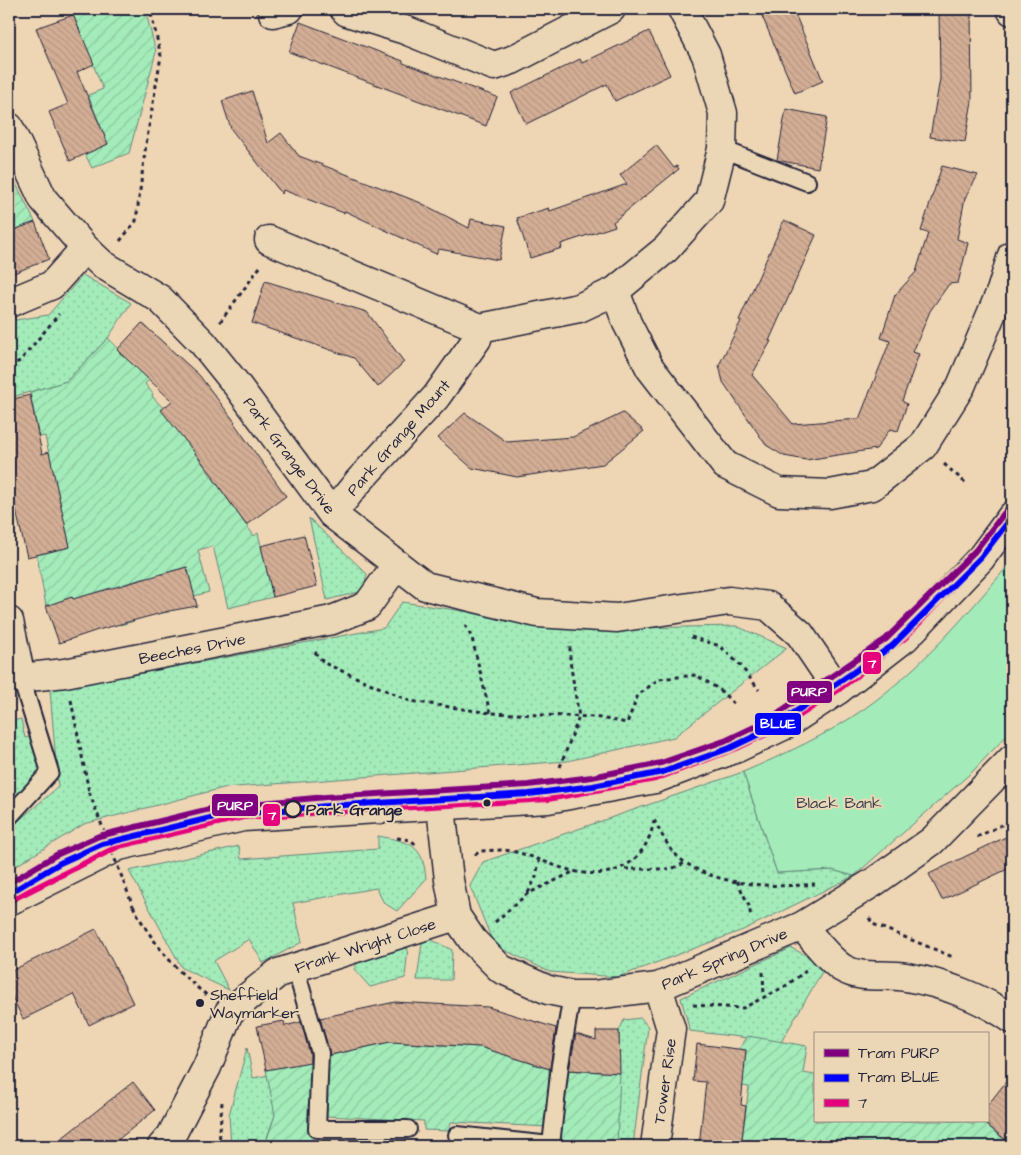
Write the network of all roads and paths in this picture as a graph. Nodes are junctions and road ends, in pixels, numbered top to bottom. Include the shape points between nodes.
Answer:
1 (150, 9) edge
2 (344, 9) edge
3 (611, 9) edge
4 (682, 9) edge
5 (9, 127) edge
6 (722, 149) junction
7 (807, 182) dead end
8 (269, 240) dead end
9 (94, 256) junction
10 (1012, 256) edge
11 (259, 272) dead end
12 (52, 285) junction
13 (615, 292) junction
14 (9, 303) edge
15 (480, 328) junction
16 (203, 343) junction
17 (9, 366) edge
18 (332, 514) junction
19 (1012, 516) edge
20 (397, 564) junction
21 (447, 592) junction
22 (9, 621) edge
23 (293, 628) junction
24 (570, 644) dead end
25 (65, 673) junction
26 (21, 678) junction
27 (838, 690) junction
28 (735, 705) dead end
29 (490, 713) junction
30 (579, 717) junction
31 (1012, 758) edge
32 (558, 773) dead end
33 (441, 807) junction
34 (9, 817) edge
35 (1012, 820) edge
36 (394, 838) dead end
37 (972, 840) dead end
38 (421, 852) dead end
39 (539, 861) junction
40 (686, 863) junction
41 (624, 869) junction
42 (574, 872) junction
43 (449, 880) junction
44 (737, 881) junction
45 (819, 884) dead end
46 (858, 892) junction
47 (527, 894) junction
48 (9, 901) edge
49 (456, 916) junction
50 (802, 926) junction
51 (473, 941) junction
52 (756, 944) junction
53 (826, 952) junction
54 (959, 961) dead end
55 (296, 967) junction
56 (572, 995) junction
57 (661, 995) junction
58 (229, 1012) junction
59 (1012, 1020) edge
60 (408, 1129) dead end
61 (457, 1135) dead end
62 (162, 1146) edge
63 (654, 1146) edge

1 - 9 path via 161,56 136,220
2 - 3 street via 494,66
4 - 6 street via 706,55 723,113
5 - 9 street, Park Grange Drive via 43,199
6 - 7 lane
6 - 13 street via 709,201 666,249
8 - 15 street
9 - 12 street
9 - 16 street, Park Grange Drive via 160,299
10 - 13 street via 1001,291 961,386 923,446 872,486 830,494 779,492 725,465 650,368
11 - 16 path
12 - 14 street
12 - 17 path via 65,306 20,361
13 - 15 street via 579,308
15 - 18 street, Park Grange Mount via 478,339 436,397
16 - 18 street, Park Grange Drive
18 - 20 street, Park Grange Drive
19 - 27 street via 981,558 905,638
20 - 21 street, Park Grange Drive via 425,586
20 - 23 street, Beeches Drive via 367,606 332,620
21 - 27 street, Park Grange Drive via 537,613 617,618 729,601 768,606 800,634
21 - 29 path via 472,638
22 - 26 street
23 - 25 street, Beeches Drive
23 - 29 path via 324,663 410,701
24 - 30 path
25 - 26 street, Beeches Drive
25 - 58 path, bridge via 88,792 133,906 144,928 186,980
26 - 34 lane via 50,772
27 - 33 street via 786,726 655,779 548,799
28 - 30 path via 720,690 696,675 659,679 638,695 627,723
29 - 30 path
30 - 32 path
31 - 46 street, Park Spring Drive via 932,841
33 - 43 street, Park Spring Drive
33 - 48 street via 244,817 119,846
35 - 37 path
36 - 38 path via 411,840
39 - 42 path
39 - 43 path via 511,851 480,851 470,860 472,877
39 - 47 path via 536,877
40 - 41 path via 671,870
40 - 41 path via 668,846 654,820 652,836 643,851
40 - 44 path
41 - 42 path via 590,874
42 - 47 path
43 - 49 street, Park Spring Drive
44 - 45 path via 793,886
44 - 52 path via 749,906
46 - 50 street, Park Spring Drive
46 - 54 path via 865,913 873,924
47 - 51 path
49 - 51 street, Park Spring Drive
49 - 55 street, Frank Wright Close
50 - 52 street, Park Spring Drive
50 - 53 street, Park Spring Drive
51 - 56 street, Park Spring Drive via 501,969 548,990
52 - 57 street, Park Spring Drive
53 - 57 path via 784,987 743,1008
53 - 59 street, Park Spring Drive via 842,968 862,976 905,977 952,990 993,1006
55 - 58 street, Frank Wright Close via 278,973
55 - 60 lane via 320,1053 317,1129
56 - 57 street, Park Spring Drive
56 - 61 lane via 560,1065 552,1145
57 - 63 street, Tower Rise via 671,1029
58 - 62 street via 208,1067 171,1136

